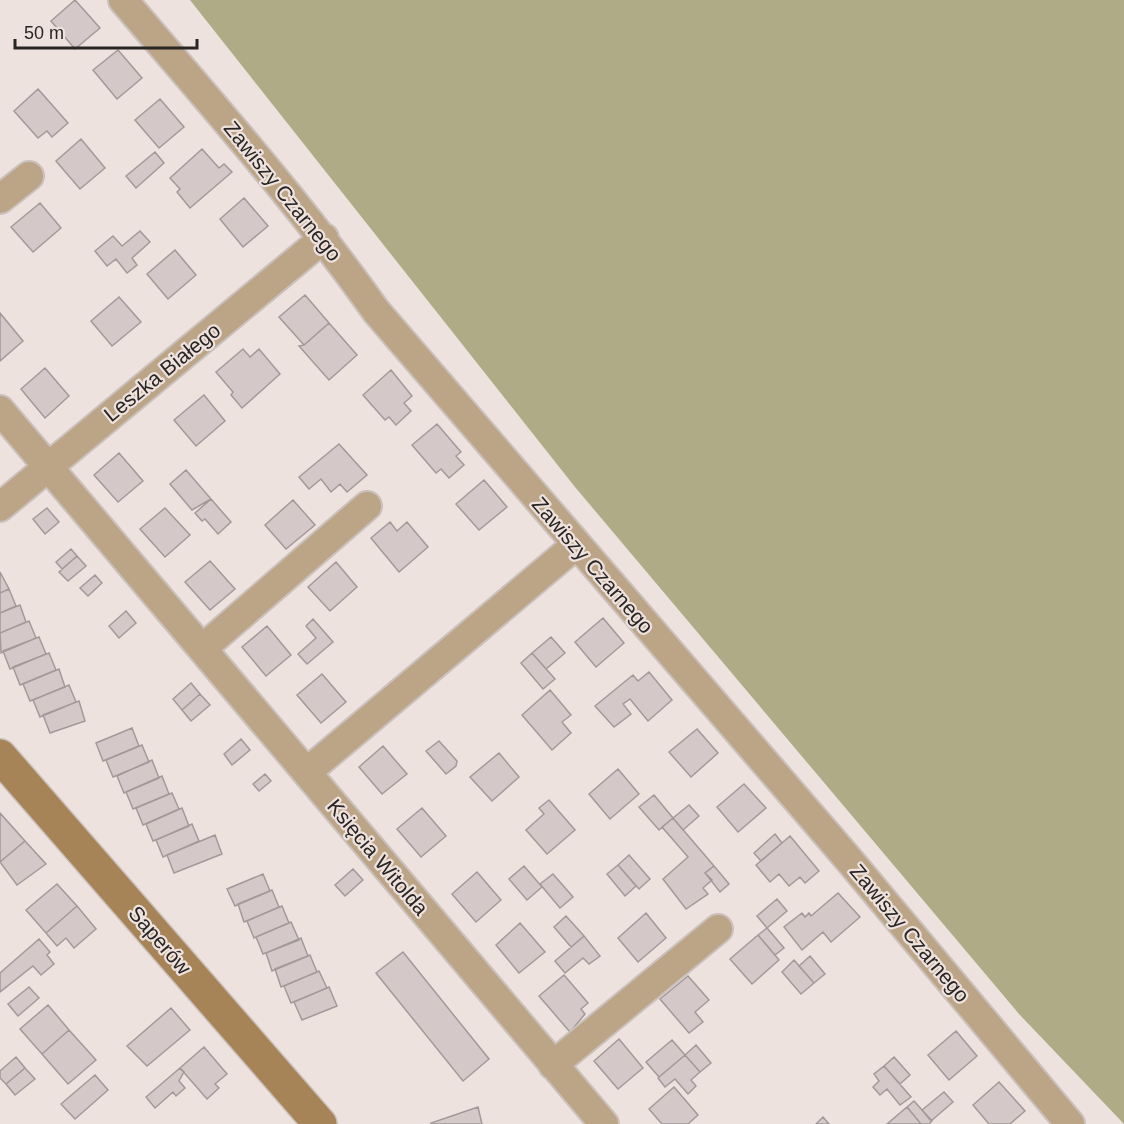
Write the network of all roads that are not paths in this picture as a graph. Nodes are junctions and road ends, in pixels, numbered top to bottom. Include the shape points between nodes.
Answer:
1 (123, 0) edge
2 (29, 176) dead end
3 (0, 199) edge
4 (324, 238) junction
5 (0, 410) edge
6 (48, 466) junction
7 (367, 506) dead end
8 (0, 507) edge
9 (576, 545) junction
10 (203, 648) junction
11 (0, 756) edge
12 (307, 772) junction
13 (718, 929) dead end
14 (553, 1065) junction
15 (320, 1124) edge
16 (604, 1124) edge
17 (1070, 1124) edge

1 - 4 street, Zawiszy Czarnego
2 - 3 street
4 - 6 street, Leszka Białego
4 - 9 street, Zawiszy Czarnego via 376,311
5 - 6 street, Księcia Witolda
6 - 8 street, Leszka Białego
6 - 10 street, Księcia Witolda
7 - 10 street
9 - 12 street
9 - 17 street, Zawiszy Czarnego via 850,861
10 - 12 street, Księcia Witolda
11 - 15 street, Saperów
12 - 14 street, Księcia Witolda
13 - 14 street
14 - 16 street, Księcia Witolda

